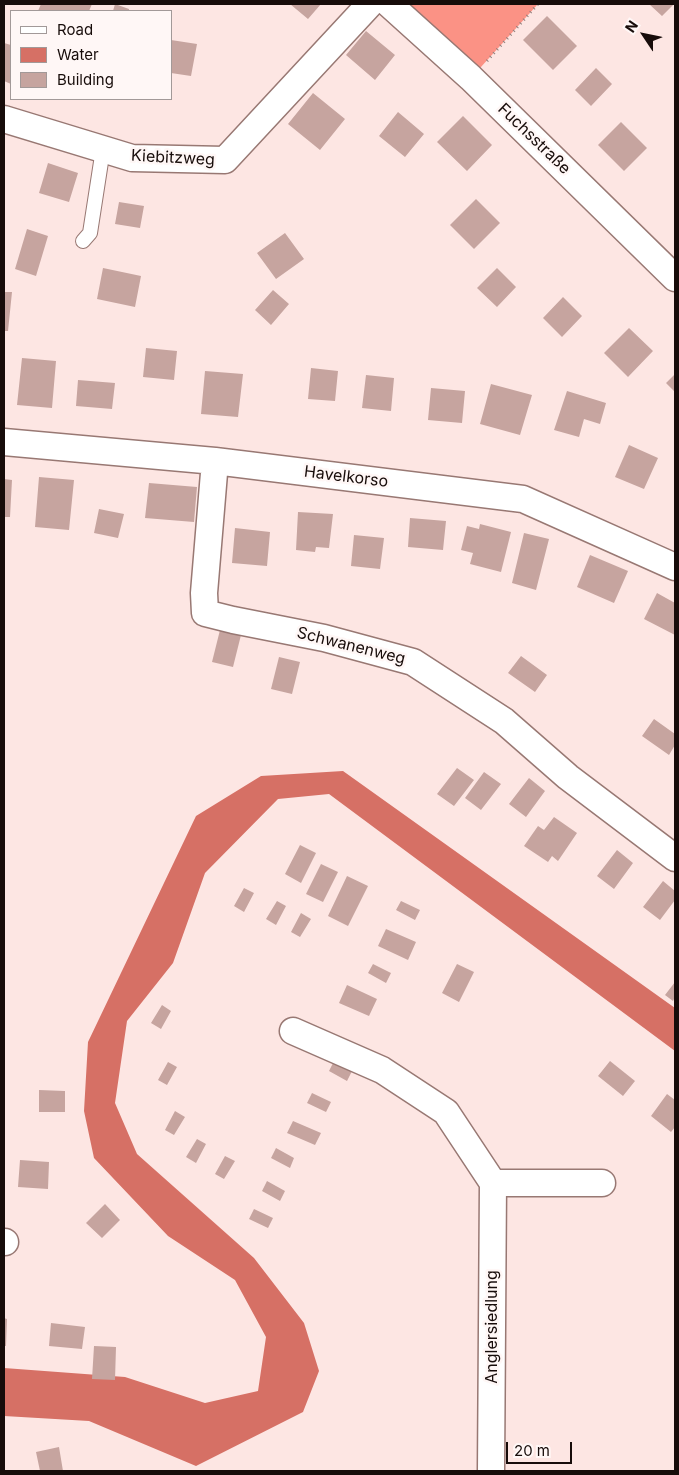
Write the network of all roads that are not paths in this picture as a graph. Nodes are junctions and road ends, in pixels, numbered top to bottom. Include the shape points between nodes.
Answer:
1 (370, 4) edge
2 (389, 4) edge
3 (4, 119) edge
4 (103, 149) junction
5 (83, 241) dead end
6 (675, 278) edge
7 (4, 442) edge
8 (215, 461) junction
9 (675, 567) edge
10 (675, 858) edge
11 (293, 1031) dead end
12 (492, 1183) junction
13 (602, 1183) dead end
14 (491, 1471) edge

1 - 4 street, Kiebitzweg via 225,160 132,158
2 - 6 street, Fuchsstraße via 471,78
3 - 4 street, Kiebitzweg
4 - 5 lane via 90,233
7 - 8 street, Havelkorso
8 - 9 street, Havelkorso via 523,499
8 - 10 street, Schwanenweg via 205,612 324,638 413,662 504,720 568,777
11 - 12 street via 382,1070 446,1112
12 - 13 street
12 - 14 street, Anglersiedlung

